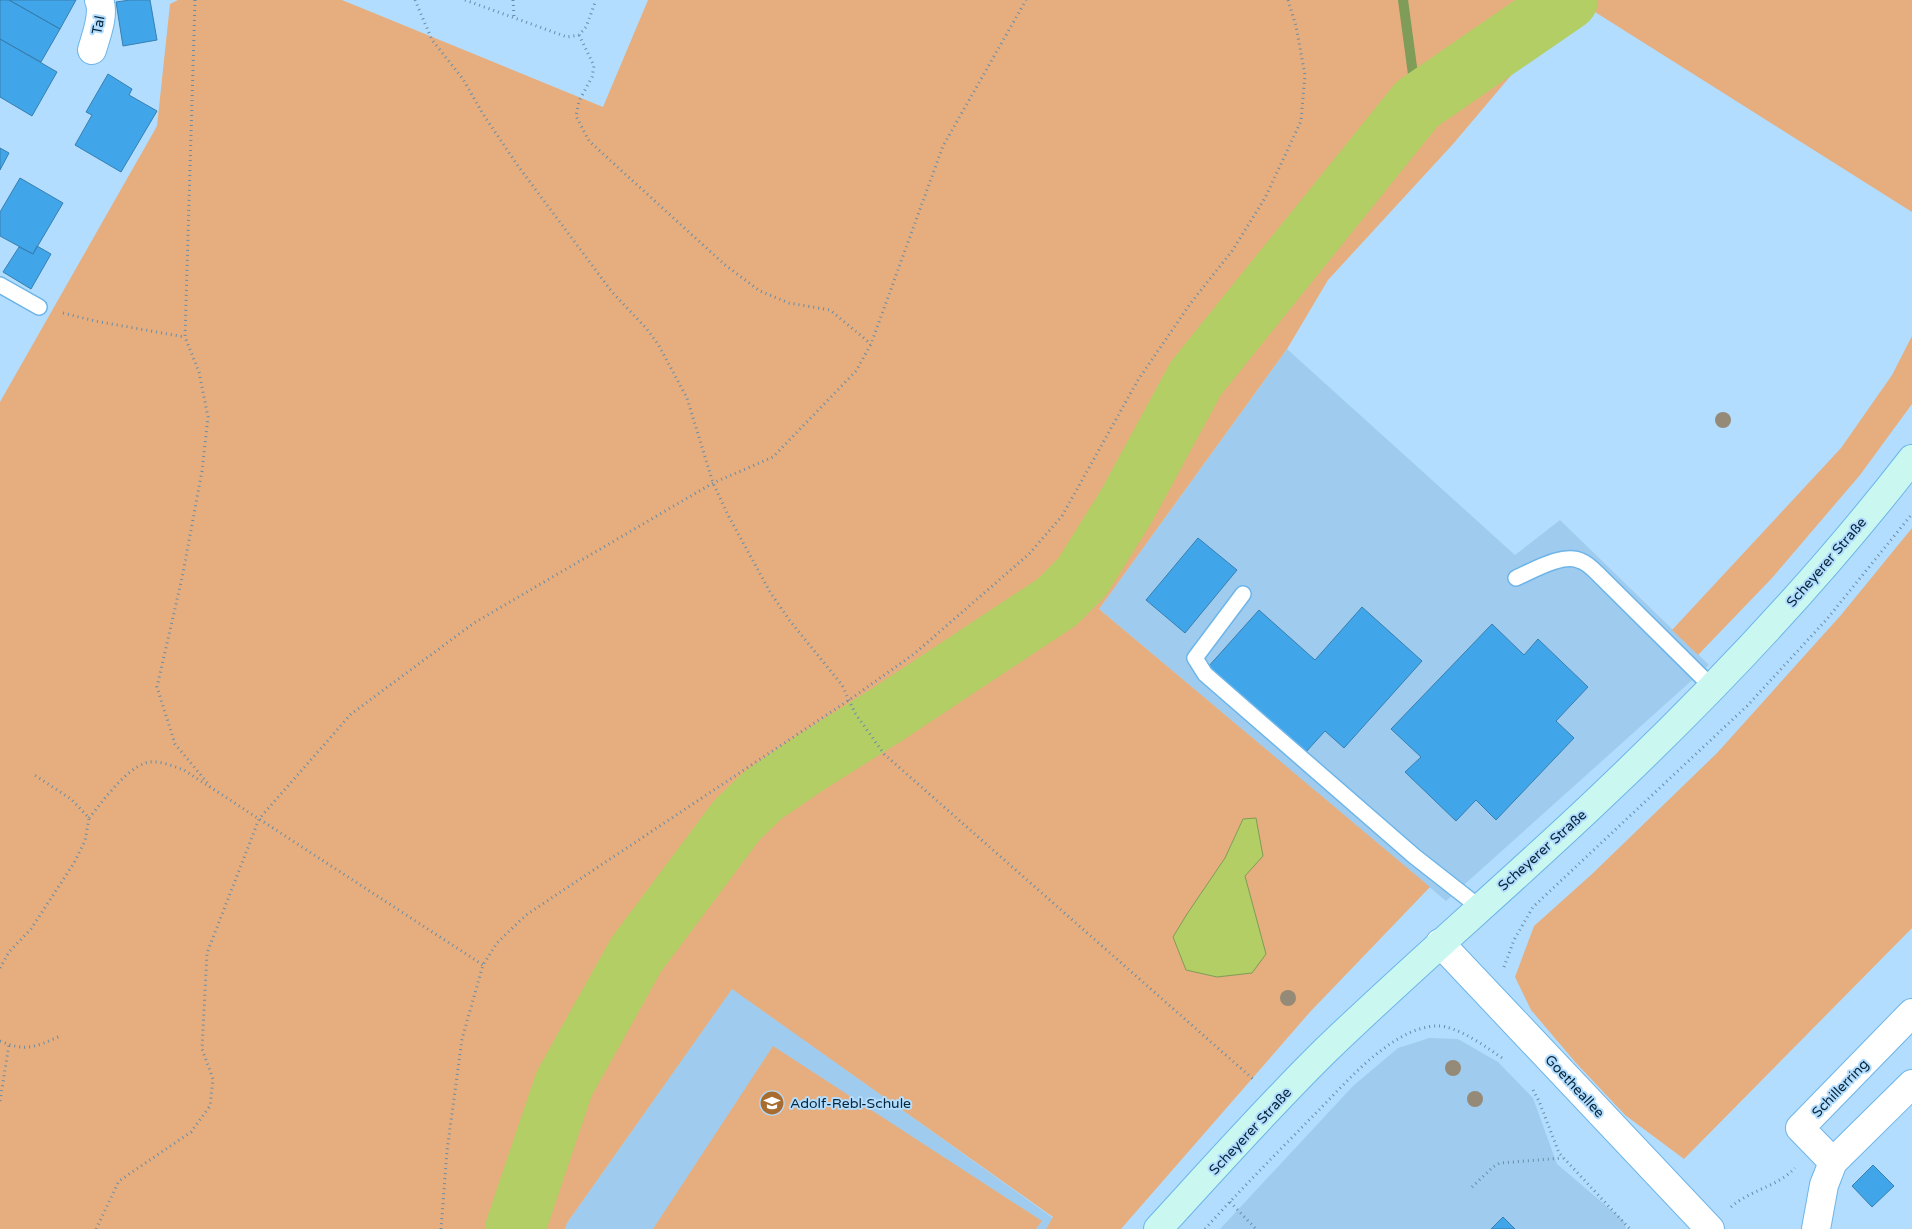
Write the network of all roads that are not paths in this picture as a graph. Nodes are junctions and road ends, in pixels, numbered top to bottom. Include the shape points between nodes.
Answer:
1 (99, 0) edge
2 (92, 50) dead end
3 (0, 285) edge
4 (39, 307) road end
5 (1912, 459) edge
6 (1516, 578) dead end
7 (1243, 594) dead end
8 (1712, 687) junction
9 (1479, 907) junction
10 (1440, 943) junction
11 (1912, 1013) edge
12 (1912, 1084) edge
13 (1833, 1162) junction
14 (1158, 1229) edge
15 (1710, 1229) edge
16 (1816, 1229) edge

1 - 2 street, Tal via 100,18
3 - 4 lane
5 - 8 street, Scheyerer Straße via 1816,575
6 - 8 lane via 1568,558 1581,560
7 - 9 lane via 1196,658 1205,674 1414,856
8 - 9 street, Scheyerer Straße via 1604,794
9 - 10 street, Scheyerer Straße
10 - 14 street, Scheyerer Straße via 1327,1050
10 - 15 street, Goetheallee
11 - 13 street, Schillerring via 1800,1128
12 - 13 street
13 - 16 street via 1824,1185

